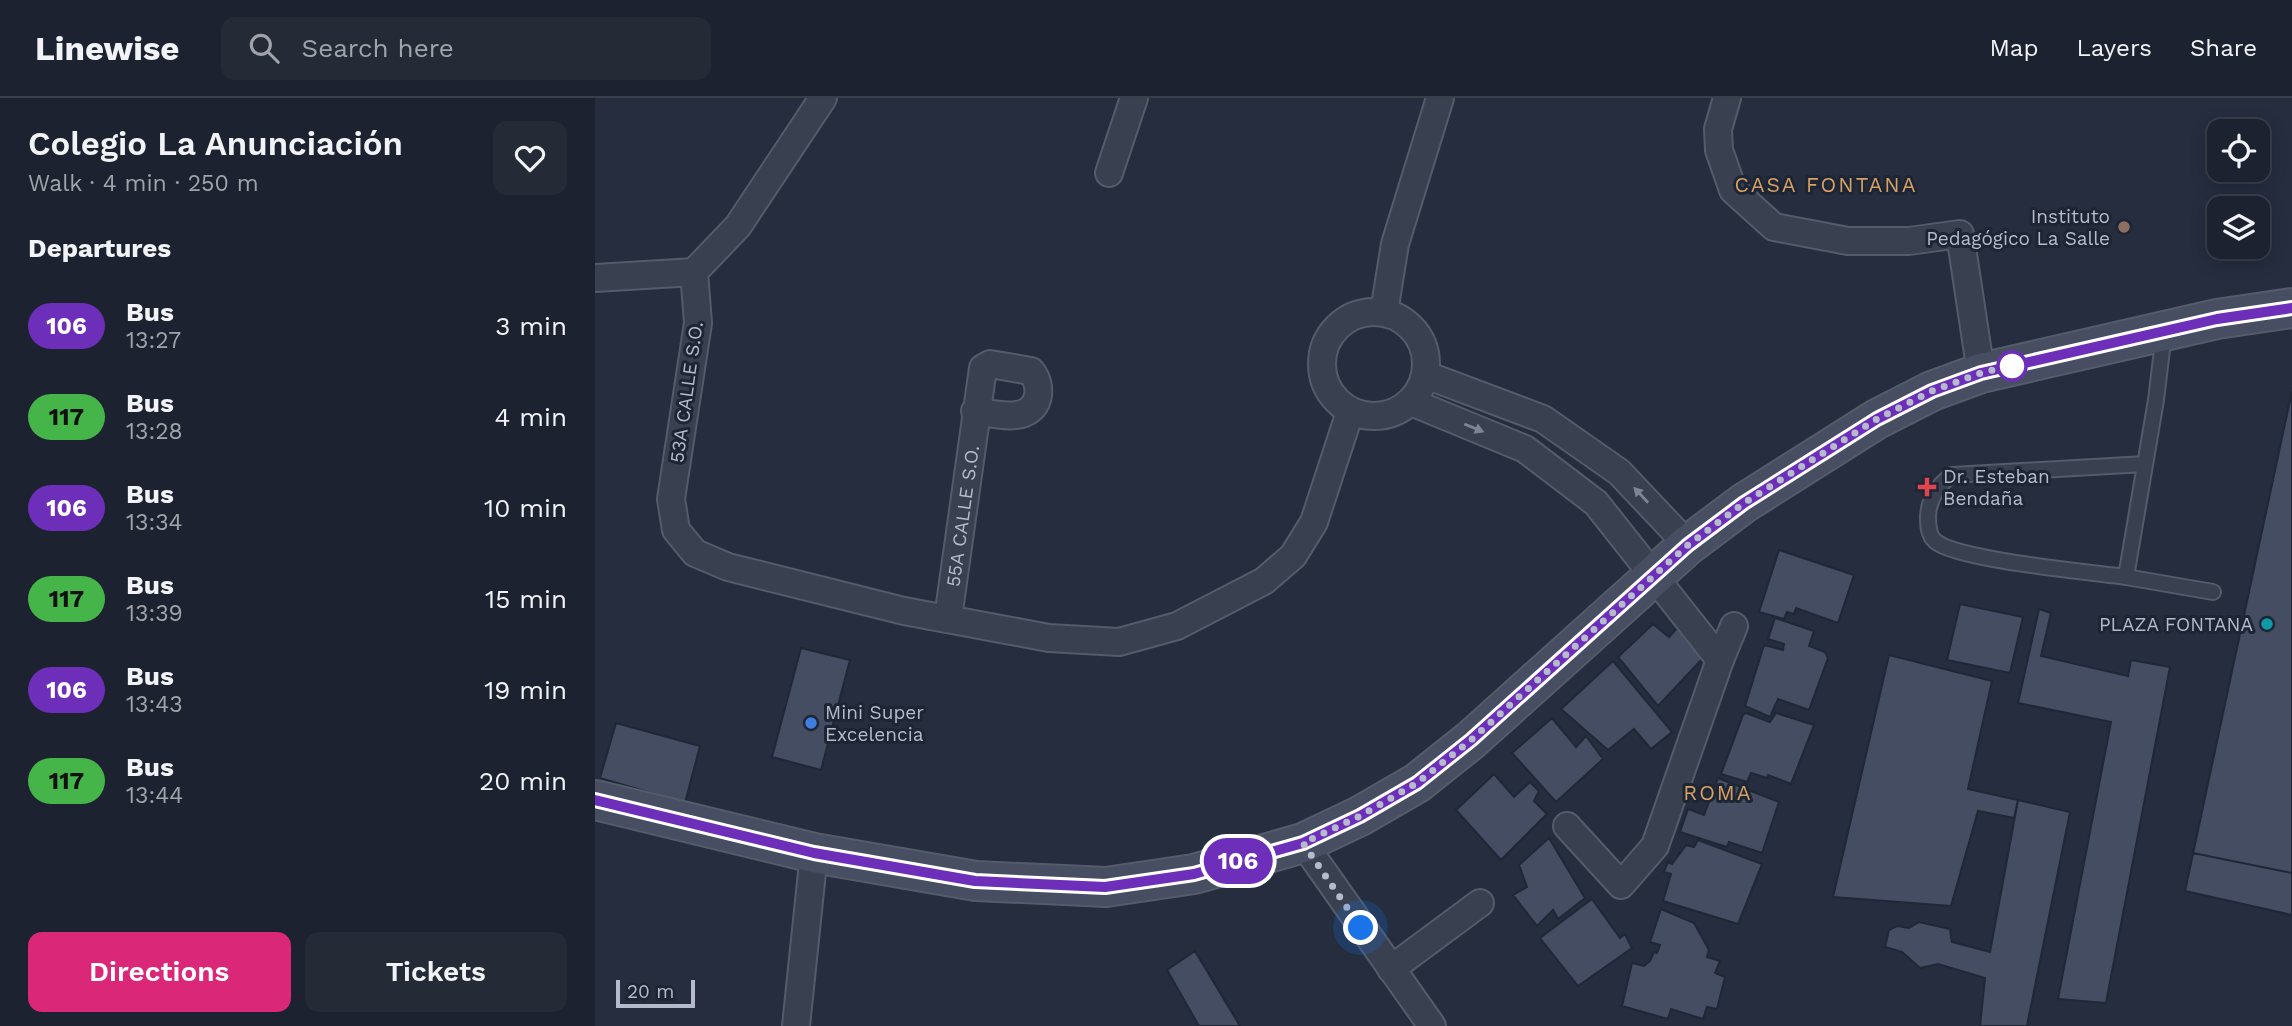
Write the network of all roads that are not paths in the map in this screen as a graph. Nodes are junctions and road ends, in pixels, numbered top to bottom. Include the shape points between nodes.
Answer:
1 (823, 98) edge
2 (1134, 98) edge
3 (1440, 98) edge
4 (1727, 98) edge
5 (1109, 173) dead end
6 (694, 272) junction
7 (595, 278) edge
8 (2292, 308) edge
9 (1384, 312) junction
10 (2164, 331) junction
11 (1981, 373) junction
12 (1426, 376) junction
13 (1411, 402) junction
14 (975, 411) dead end
15 (1350, 412) junction
16 (2145, 464) junction
17 (1688, 545) junction
18 (1654, 574) junction
19 (2126, 578) junction
20 (2213, 592) dead end
21 (949, 618) junction
22 (1734, 626) dead end
23 (1720, 660) junction
24 (595, 800) edge
25 (1567, 826) dead end
26 (1303, 843) junction
27 (814, 853) junction
28 (1480, 903) dead end
29 (1391, 969) junction
30 (796, 1026) edge
31 (1432, 1026) edge

1 - 6 street via 738,226
2 - 5 street
3 - 9 street via 1395,244
4 - 11 street via 1719,150 1733,190 1774,227 1848,241 1909,241 1960,234
6 - 7 street
6 - 21 street, 53A CALLE S.O. via 698,323 671,499 676,530 695,553 741,570
8 - 10 street
9 - 12 street via 1403,319 1418,335 1425,349
9 - 15 street via 1346,319 1325,344 1321,362 1332,396
10 - 11 street
10 - 16 lane
11 - 17 street via 1877,419 1744,503
12 - 13 street
17 -> 12 street via 1619,472 1543,419
13 - 15 street via 1388,415
13 -> 18 street via 1525,449 1596,503
14 - 21 street, 55A CALLE S.O.
15 - 21 street via 1314,522 1293,556 1264,581 1199,615 1119,642 1049,638
16 - 19 lane
16 - 19 lane via 1952,475 1941,483 1929,508 1933,539 1947,549
17 - 18 street
18 - 23 street
18 - 26 street via 1417,783
19 - 20 lane
22 - 23 street
23 - 25 street via 1655,846 1621,885
24 - 27 street
26 - 27 street via 1194,874 1105,887 975,881
26 - 29 street
27 - 30 street
28 - 29 street
29 - 31 street

